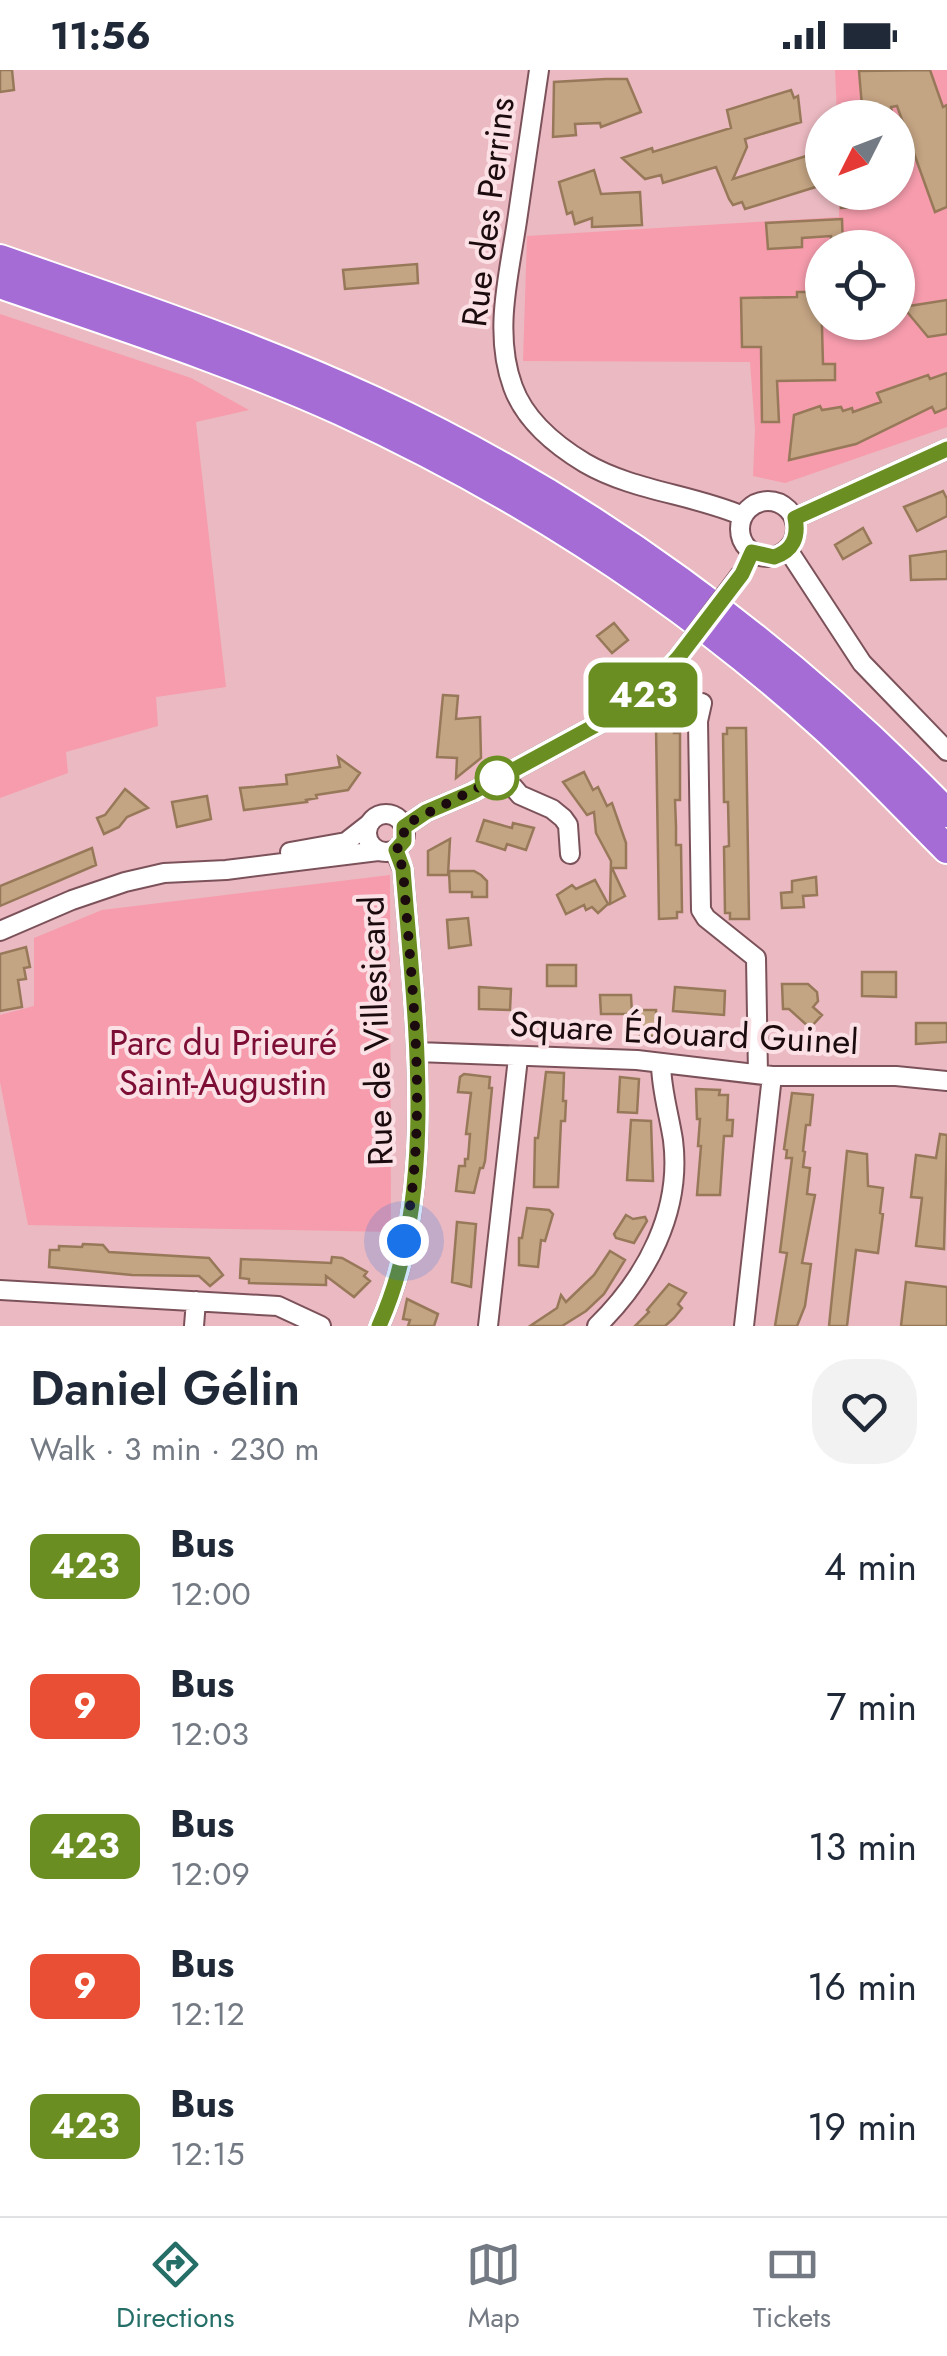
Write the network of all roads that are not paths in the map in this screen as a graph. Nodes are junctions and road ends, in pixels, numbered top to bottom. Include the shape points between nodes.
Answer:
1 (539, 70) edge
2 (0, 259) edge
3 (0, 284) edge
4 (947, 449) edge
5 (743, 516) junction
6 (795, 518) junction
7 (788, 550) junction
8 (752, 552) junction
9 (702, 703) dead end
10 (947, 751) edge
11 (503, 775) junction
12 (947, 814) edge
13 (369, 824) junction
14 (404, 827) junction
15 (947, 849) edge
16 (387, 851) junction
17 (570, 854) dead end
18 (206, 869) junction
19 (0, 931) edge
20 (417, 1052) junction
21 (518, 1058) junction
22 (662, 1063) junction
23 (764, 1075) junction
24 (947, 1081) edge
25 (0, 1290) edge
26 (196, 1301) junction
27 (194, 1326) edge
28 (321, 1326) edge
29 (379, 1326) edge
30 (488, 1326) edge
31 (598, 1326) edge
32 (744, 1326) edge

1 - 5 street, Rue des Perrins via 503,314 513,389 535,424 586,464
2 - 12 highway via 248,346 504,468 666,571 773,650
3 - 15 highway via 255,374 410,445 570,533 710,633 822,725
4 - 6 street
5 - 6 street via 765,501 783,505
5 - 8 street via 742,540
6 - 7 street
7 - 8 street via 774,557
7 - 10 street via 862,663
8 - 11 street, bridge via 678,658 641,697
9 - 23 street via 701,910 756,958
11 - 14 street
11 - 17 street via 520,795 558,813 568,825
13 - 14 street via 386,814
13 - 16 street via 368,840
13 - 18 street via 346,842
14 - 16 street via 404,841
16 - 18 street
16 - 20 street, Rue de Villesicard via 403,869
18 - 19 street via 124,882
20 - 21 street, Square Édouard Guinel
20 - 29 street, Rue de Villesicard via 413,1198
21 - 22 street, Square Édouard Guinel
21 - 30 street
22 - 23 street, Square Édouard Guinel
22 - 31 street via 674,1143 666,1222 649,1262
23 - 24 street, Square Édouard Guinel
23 - 32 street
25 - 26 street
26 - 27 street
26 - 28 street via 278,1306

